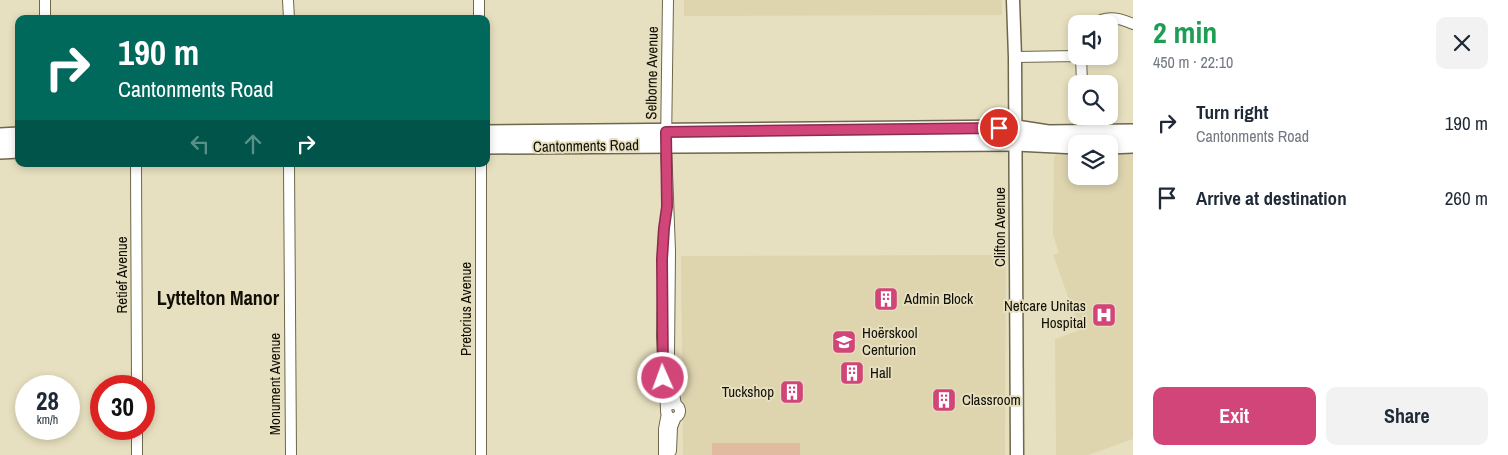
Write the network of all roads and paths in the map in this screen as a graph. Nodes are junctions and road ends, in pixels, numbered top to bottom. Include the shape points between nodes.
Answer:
1 (45, 0) edge
2 (288, 0) edge
3 (479, 0) edge
4 (668, 0) edge
5 (1013, 0) edge
6 (45, 15) edge
7 (288, 15) edge
8 (479, 15) edge
9 (1118, 20) edge
10 (1133, 24) edge
11 (1068, 56) edge
12 (1015, 58) junction
13 (1133, 132) edge
14 (490, 133) edge
15 (15, 135) edge
16 (0, 136) edge
17 (1016, 136) junction
18 (666, 138) junction
19 (1068, 145) edge
20 (1133, 145) edge
21 (490, 146) edge
22 (1118, 146) edge
23 (15, 150) edge
24 (0, 151) edge
25 (136, 167) edge
26 (289, 167) edge
27 (481, 167) edge
28 (137, 375) edge
29 (671, 411) junction
30 (137, 440) edge
31 (137, 455) edge
32 (291, 455) edge
33 (480, 455) edge
34 (664, 455) edge
35 (671, 455) edge
36 (1017, 455) edge

1 - 6 street
2 - 7 street
3 - 8 street
4 - 18 street, Selborne Avenue
5 - 12 street, Clifton Avenue
9 - 10 street
11 - 12 street
12 - 17 street, Clifton Avenue
13 - 17 main road
14 - 18 main road, Cantonments Road
15 - 16 main road
17 - 18 main road, Cantonments Road
17 - 19 main road
17 - 36 street, Clifton Avenue
18 - 21 main road, Cantonments Road via 531,147
18 - 29 street, Selborne Avenue
20 - 22 main road
23 - 24 main road
25 - 28 street, Retief Avenue
26 - 32 street, Monument Avenue
27 - 33 street, Pretorius Avenue
29 - 34 street, Selborne Avenue via 664,429
29 - 35 street, Selborne Avenue
30 - 31 street

